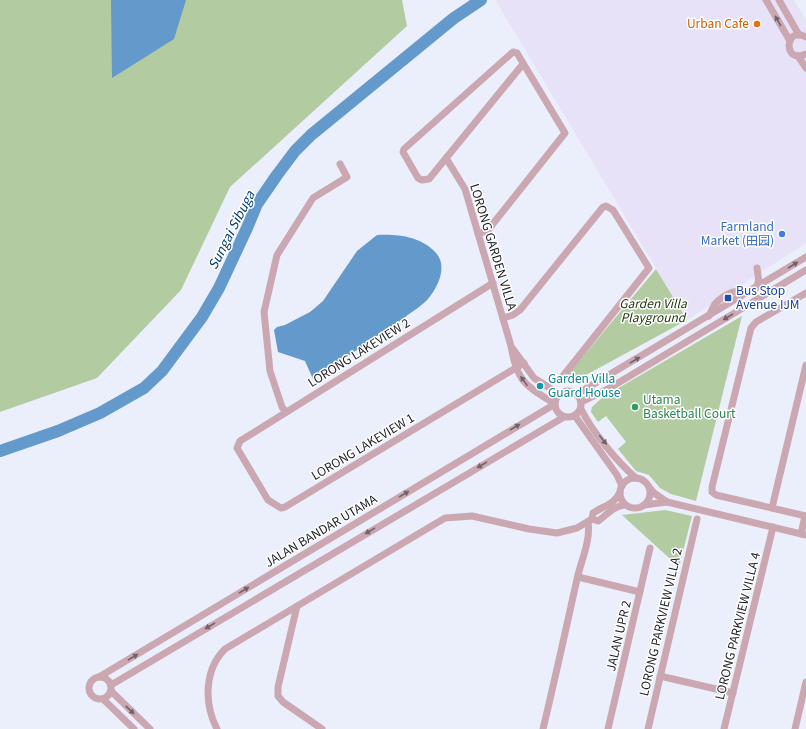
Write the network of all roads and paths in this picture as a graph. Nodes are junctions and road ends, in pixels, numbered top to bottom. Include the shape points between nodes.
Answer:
1 (766, 0) edge
2 (779, 0) edge
3 (803, 36) edge
4 (790, 41) junction
5 (806, 54) edge
6 (798, 56) junction
7 (523, 64) junction
8 (806, 68) edge
9 (446, 158) junction
10 (340, 164) dead end
11 (478, 234) junction
12 (806, 257) edge
13 (757, 268) dead end
14 (806, 270) edge
15 (770, 280) junction
16 (785, 282) junction
17 (493, 283) junction
18 (753, 290) junction
19 (806, 293) edge
20 (503, 318) junction
21 (511, 346) junction
22 (524, 363) junction
23 (806, 365) edge
24 (515, 368) junction
25 (563, 376) dead end
26 (559, 394) junction
27 (577, 394) junction
28 (555, 404) junction
29 (581, 405) junction
30 (286, 412) junction
31 (574, 416) junction
32 (564, 417) junction
33 (238, 444) joint
34 (636, 478) junction
35 (648, 486) junction
36 (621, 489) junction
37 (667, 502) junction
38 (625, 505) junction
39 (644, 505) junction
40 (609, 508) junction
41 (772, 508) junction
42 (806, 516) edge
43 (696, 519) dead end
44 (590, 521) junction
45 (773, 527) junction
46 (804, 535) edge
47 (650, 548) dead end
48 (578, 577) junction
49 (640, 592) junction
50 (297, 606) junction
51 (660, 676) junction
52 (99, 677) junction
53 (806, 682) edge
54 (111, 688) junction
55 (733, 693) junction
56 (103, 699) junction
57 (134, 729) edge
58 (150, 729) edge
59 (217, 729) edge
60 (322, 729) edge
61 (543, 729) edge
62 (608, 729) edge
63 (648, 729) edge
64 (724, 729) edge
65 (795, 729) edge

4 -> 1 street
2 - 3 street
3 - 4 street via 794,36
4 - 6 street via 790,50
5 - 6 street
6 - 8 street
7 - 9 street
7 - 9 street via 513,52 403,152 418,178 422,180 429,179
7 - 11 street via 565,133 488,230
9 - 11 street, LORONG GARDEN VILLA via 463,184
10 - 30 street via 347,177 313,198 277,255 264,312 270,371
11 - 17 street, LORONG GARDEN VILLA
15 -> 12 street
13 - 18 street via 758,284
14 - 16 street
15 - 16 street
15 - 18 street
16 -> 29 street
17 - 20 street, LORONG GARDEN VILLA
17 - 30 street, LORONG LAKEVIEW 2
27 -> 18 street
19 - 41 street via 756,322 751,328 712,487 712,492 716,495
20 - 21 street, LORONG GARDEN VILLA
20 - 25 street via 520,310 603,207 613,210 649,268
21 - 22 street, LORONG GARDEN VILLA
21 - 24 street, LORONG GARDEN VILLA
22 - 24 street, LORONG LAKEVIEW 1
22 - 26 street, LORONG GARDEN VILLA via 534,378
23 - 41 street
28 -> 24 street, LORONG GARDEN VILLA via 528,386
24 - 33 street, LORONG LAKEVIEW 1 via 281,508 268,500 237,448
26 - 27 street via 566,390
26 - 28 street
27 - 29 street
28 - 32 street via 557,412
52 -> 28 street, JALAN BANDAR UTAMA
29 - 31 street
29 -> 34 street via 586,419 624,468
30 - 33 street, LORONG LAKEVIEW 2
31 - 32 street, JALAN BANDAR UTAMA
31 - 36 street via 617,475
32 -> 54 street, JALAN BANDAR UTAMA
34 - 35 street
34 - 36 street via 628,480
35 - 37 street
35 - 39 street via 649,498
36 - 38 street via 621,499
36 - 40 street
37 - 39 street
37 - 45 street
38 - 39 street via 634,508
38 - 40 street
40 - 44 street via 607,515 598,521
41 - 42 street
42 - 46 street
43 - 51 street, LORONG PARKVIEW VILLA 2
44 - 48 street
44 - 50 street via 577,528 557,533 472,516 445,518
45 - 46 street
45 - 55 street, LORONG PARKVIEW VILLA 4
47 - 49 street, JALAN UPR 2
48 - 49 street
48 - 61 street
49 - 62 street, JALAN UPR 2
50 - 59 street via 225,649 217,658 210,673 208,687 210,711
50 - 60 street via 278,696 286,705
51 - 55 street
51 - 63 street, LORONG PARKVIEW VILLA 2
52 - 54 street via 105,678
52 - 56 street via 93,680 90,690 93,696
53 - 65 street
54 - 56 street via 108,696
54 -> 58 street
55 - 64 street, LORONG PARKVIEW VILLA 4
56 - 57 street

